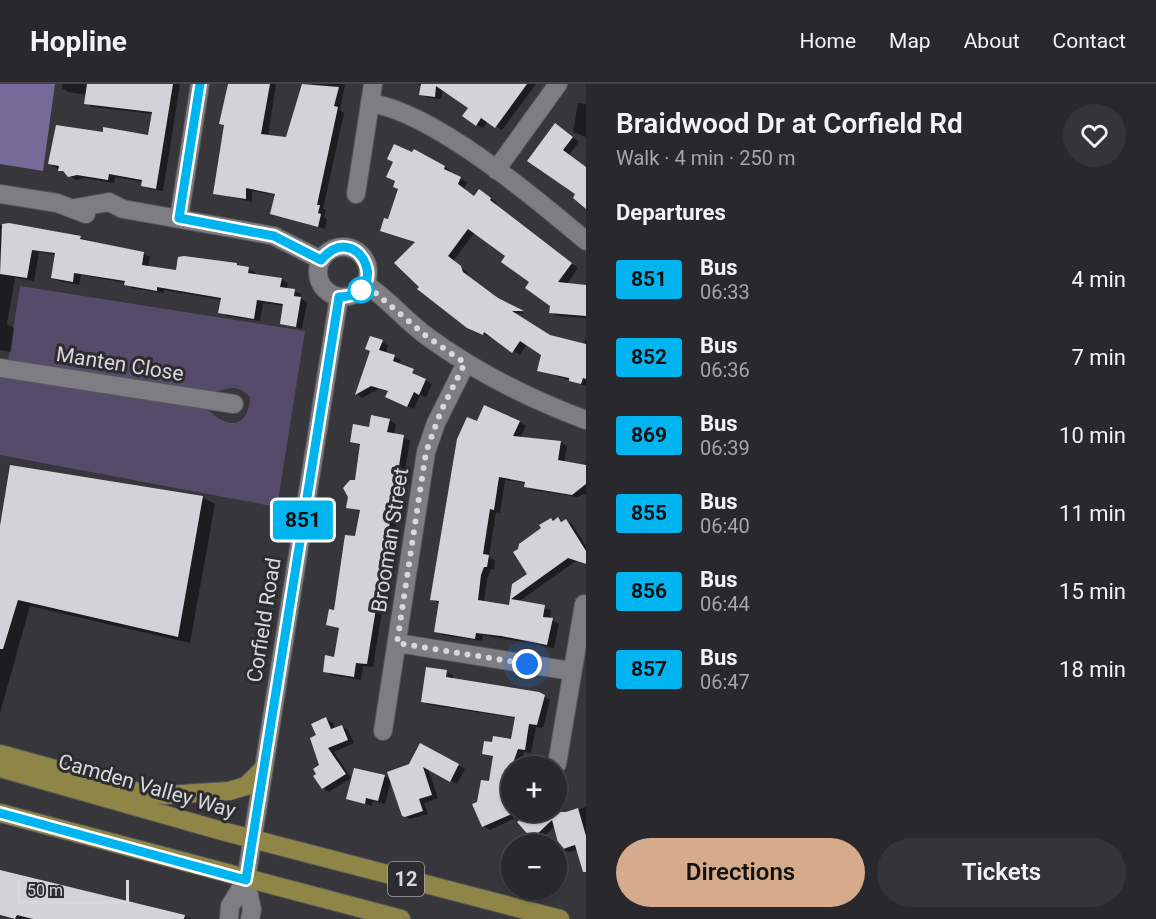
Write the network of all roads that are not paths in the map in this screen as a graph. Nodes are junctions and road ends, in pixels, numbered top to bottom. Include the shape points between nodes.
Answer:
1 (200, 84) edge
2 (373, 84) edge
3 (558, 84) edge
4 (369, 103) junction
5 (496, 170) junction
6 (0, 194) edge
7 (356, 194) dead end
8 (179, 218) junction
9 (586, 241) edge
10 (321, 260) junction
11 (365, 284) junction
12 (339, 297) junction
13 (465, 363) junction
14 (0, 368) edge
15 (234, 404) dead end
16 (586, 420) edge
17 (584, 603) dead end
18 (397, 643) junction
19 (571, 670) junction
20 (383, 731) dead end
21 (0, 754) edge
22 (558, 756) edge
23 (0, 768) edge
24 (264, 768) junction
25 (0, 813) edge
26 (252, 839) junction
27 (246, 880) junction
28 (229, 919) edge
29 (250, 919) edge
30 (401, 919) edge
31 (560, 919) edge

1 - 8 street
2 - 4 street
3 - 5 street
4 - 5 street via 402,111
4 - 7 street
5 - 9 street
6 - 8 street via 75,208 86,214 123,209
8 - 10 street via 274,236
10 - 11 street via 334,249 351,248 368,267
10 - 12 street via 320,283
11 - 12 street via 354,294
11 - 13 street
12 - 24 street, Corfield Road
13 - 16 street via 519,392
13 - 18 street, Brooman Street via 426,452
14 - 15 street, Manten Close
17 - 19 street
18 - 19 street
18 - 20 street, Brooman Street
19 - 22 street
21 - 24 main road via 139,792 166,795 230,791 246,786
23 - 26 main road, Camden Valley Way / 12
24 - 26 street, Corfield Road
25 - 27 main road, 12
26 - 27 street, Corfield Road
26 - 31 main road, Camden Valley Way / 12
27 - 28 street via 231,906
27 - 29 street
27 - 30 main road, 12

